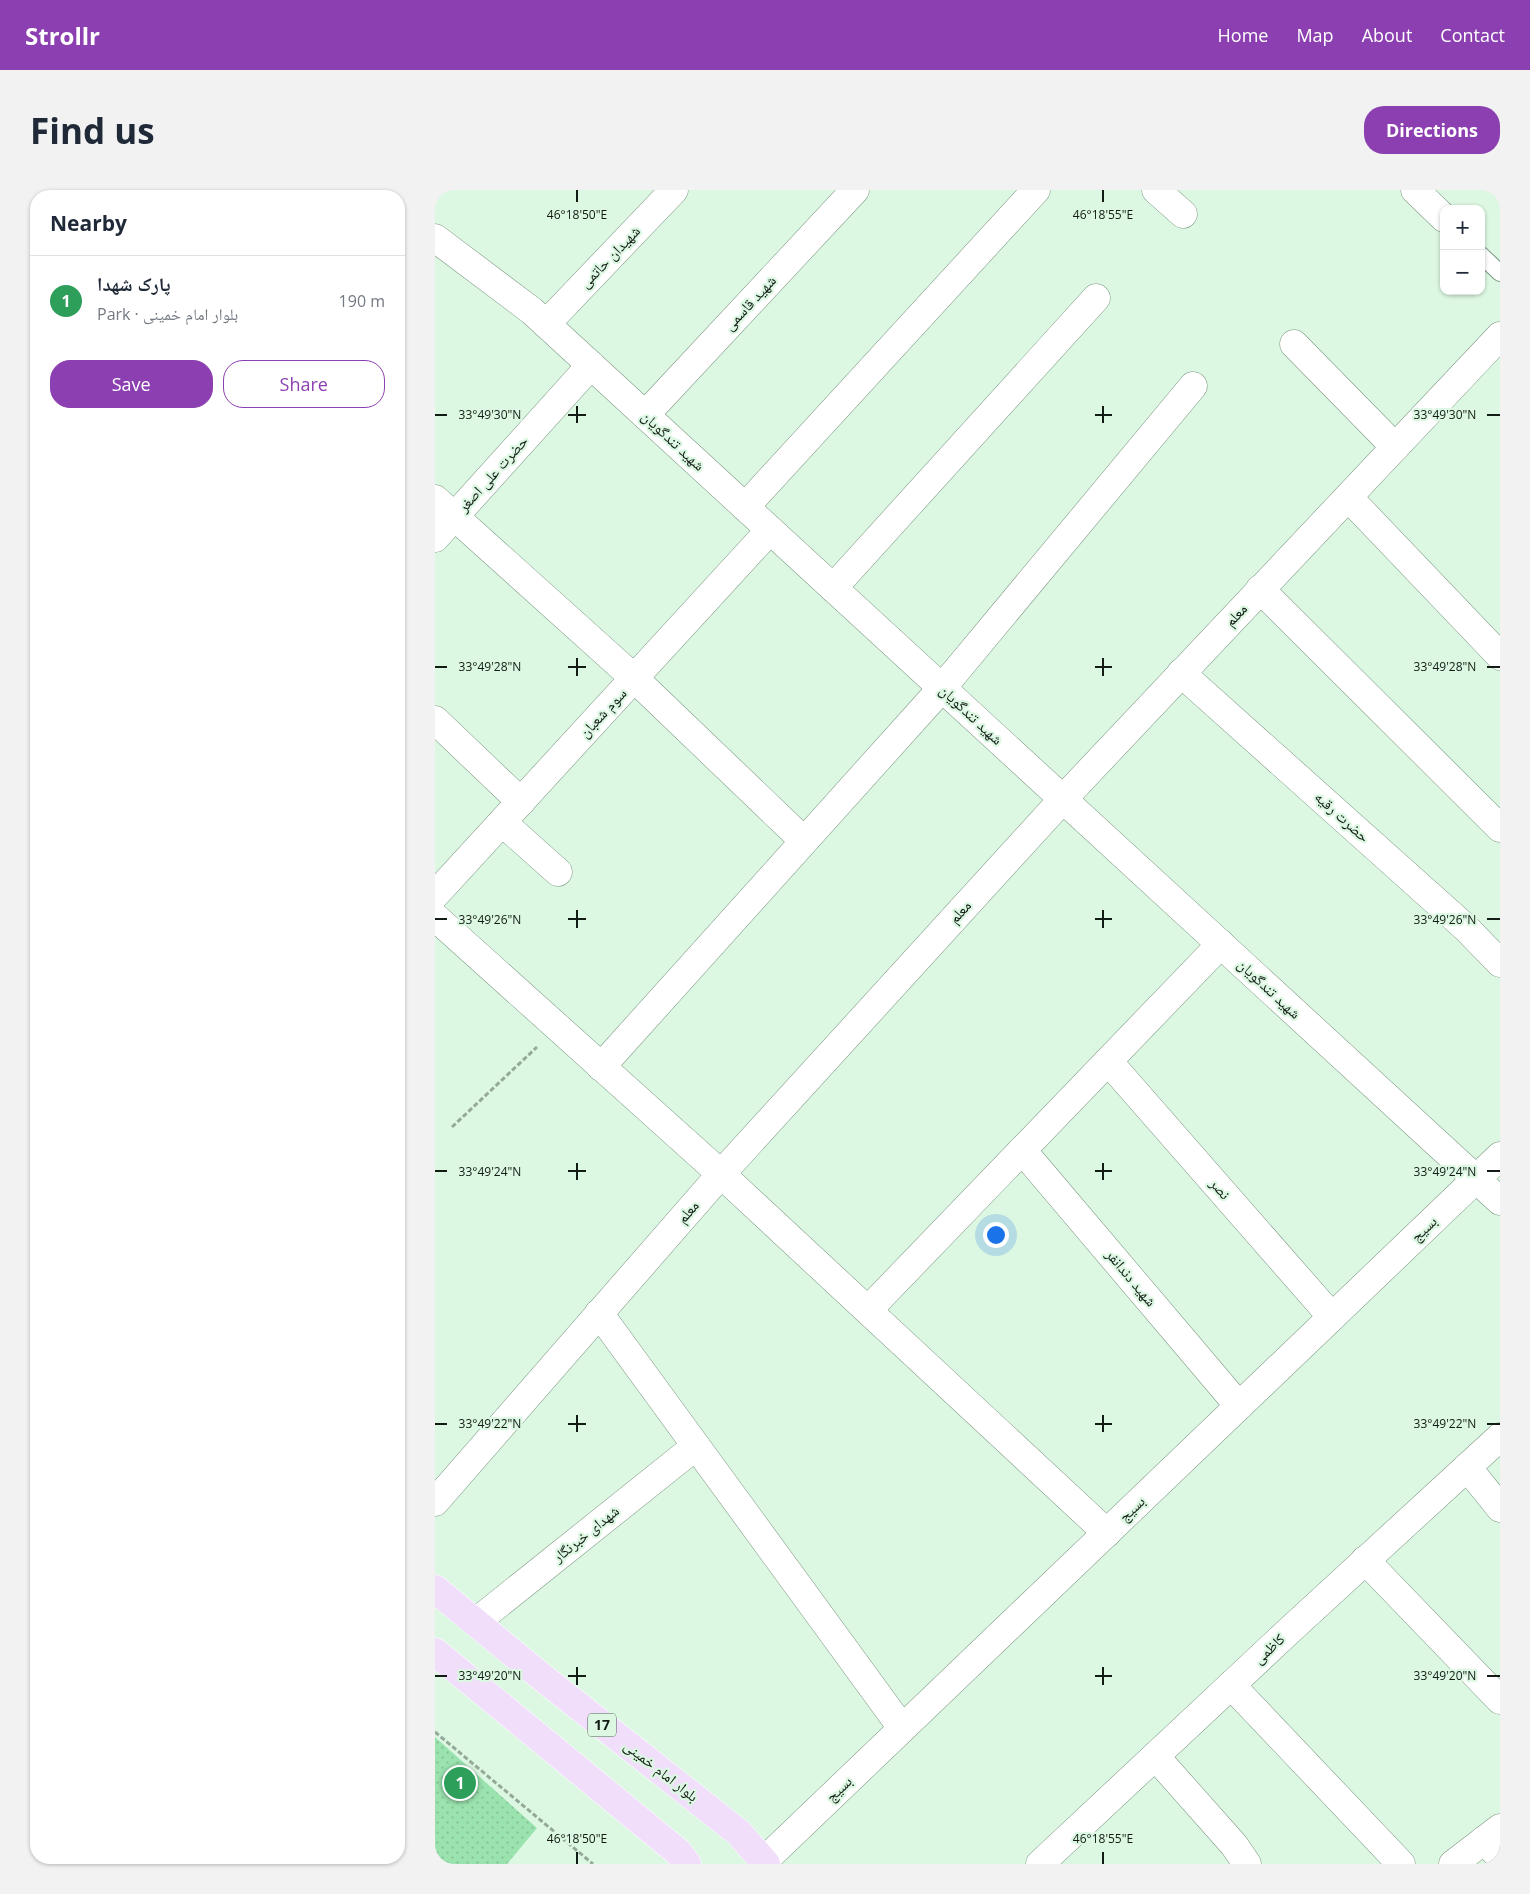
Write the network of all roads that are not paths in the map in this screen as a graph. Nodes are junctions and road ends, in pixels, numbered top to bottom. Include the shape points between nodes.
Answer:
1 (674, 190) edge
2 (855, 190) edge
3 (1036, 190) edge
4 (1156, 190) edge
5 (1415, 190) edge
6 (1183, 214) dead end
7 (1440, 214) edge
8 (435, 238) edge
9 (1485, 259) edge
10 (1500, 273) edge
11 (1096, 298) dead end
12 (546, 324) junction
13 (1294, 344) dead end
14 (1497, 346) edge
15 (591, 365) junction
16 (1193, 386) dead end
17 (645, 415) junction
18 (1395, 447) junction
19 (1347, 497) junction
20 (435, 499) edge
21 (745, 507) junction
22 (455, 517) junction
23 (770, 530) junction
24 (435, 538) edge
25 (833, 588) junction
26 (1260, 589) junction
27 (1500, 656) edge
28 (1181, 674) junction
29 (634, 678) junction
30 (942, 688) junction
31 (435, 720) edge
32 (1063, 799) junction
33 (521, 802) junction
34 (502, 822) junction
35 (1500, 828) edge
36 (804, 841) junction
37 (558, 872) dead end
38 (435, 895) edge
39 (435, 917) edge
40 (1221, 944) junction
41 (1500, 964) edge
42 (1108, 1061) junction
43 (601, 1067) junction
44 (1022, 1150) junction
45 (1500, 1156) edge
46 (721, 1174) junction
47 (1476, 1179) junction
48 (1500, 1201) edge
49 (868, 1310) junction
50 (599, 1313) junction
51 (1332, 1317) junction
52 (1239, 1406) junction
53 (1500, 1437) edge
54 (696, 1446) junction
55 (1467, 1467) junction
56 (435, 1502) edge
57 (1500, 1508) edge
58 (1107, 1533) junction
59 (1365, 1560) junction
60 (435, 1588) edge
61 (475, 1622) junction
62 (435, 1652) edge
63 (1231, 1685) junction
64 (1500, 1700) edge
65 (902, 1728) junction
66 (1155, 1756) junction
67 (1495, 1842) edge
68 (765, 1863) edge
69 (687, 1864) edge
70 (1040, 1864) edge
71 (1247, 1864) edge
72 (1401, 1864) edge
73 (1453, 1864) edge

1 - 12 street, شهیدان حاتمی
2 - 17 street, شهید قاسمی
3 - 21 street
4 - 6 street
5 - 7 street
8 - 12 street, شهید تندگویان
9 - 10 lane
11 - 25 street
12 - 15 street, شهید تندگویان
13 - 18 street
14 - 18 street, معلم
15 - 17 street, شهید تندگویان
15 - 22 street, حضرت علی اصغر
16 - 30 street
17 - 21 street, شهید تندگویان
18 - 19 street, معلم
19 - 26 street, معلم
19 - 27 street
20 - 22 street
21 - 23 street, شهید تندگویان
22 - 24 street, حضرت علی اصغر
22 - 29 street
23 - 25 street, شهید تندگویان
23 - 29 street, سوم شعبان
25 - 30 street, شهید تندگویان
26 - 28 street, معلم
26 - 35 street
28 - 32 street, معلم
28 - 41 street, حضرت رقیه via 1466,928
29 - 33 street, سوم شعبان
29 - 36 street
30 - 32 street, شهید تندگویان
30 - 36 street
31 - 33 street
32 - 40 street, شهید تندگویان
32 - 46 street, معلم
33 - 34 street, سوم شعبان
34 - 37 street
34 - 38 street, سوم شعبان
36 - 43 street
39 - 43 street
40 - 42 street
40 - 47 street, شهید تندگویان
42 - 44 street
42 - 51 street, نصر
43 - 46 street
44 - 49 street
44 - 52 street, شهید دندانفر
45 - 47 street, بسیج
46 - 49 street
46 - 50 street, معلم
47 - 48 street, شهید تندگویان
47 - 51 street, بسیج
49 - 58 street
50 - 54 street
50 - 56 street, معلم
51 - 52 street, بسیج
52 - 58 street, بسیج
53 - 55 street, کاظمی
54 - 61 street, شهدای خبرنگار
54 - 65 street
55 - 57 street
55 - 59 street, کاظمی
58 - 65 street, بسیج
59 - 63 street, کاظمی
59 - 64 street
60 - 61 main road, بلوار امام خمینی / 17
61 - 68 main road, بلوار امام خمینی / 17 via 739,1833
62 - 69 main road via 677,1852
63 - 66 street, کاظمی
63 - 72 street
65 - 68 street, بسیج
66 - 70 street, کاظمی
66 - 71 street
67 - 73 street

